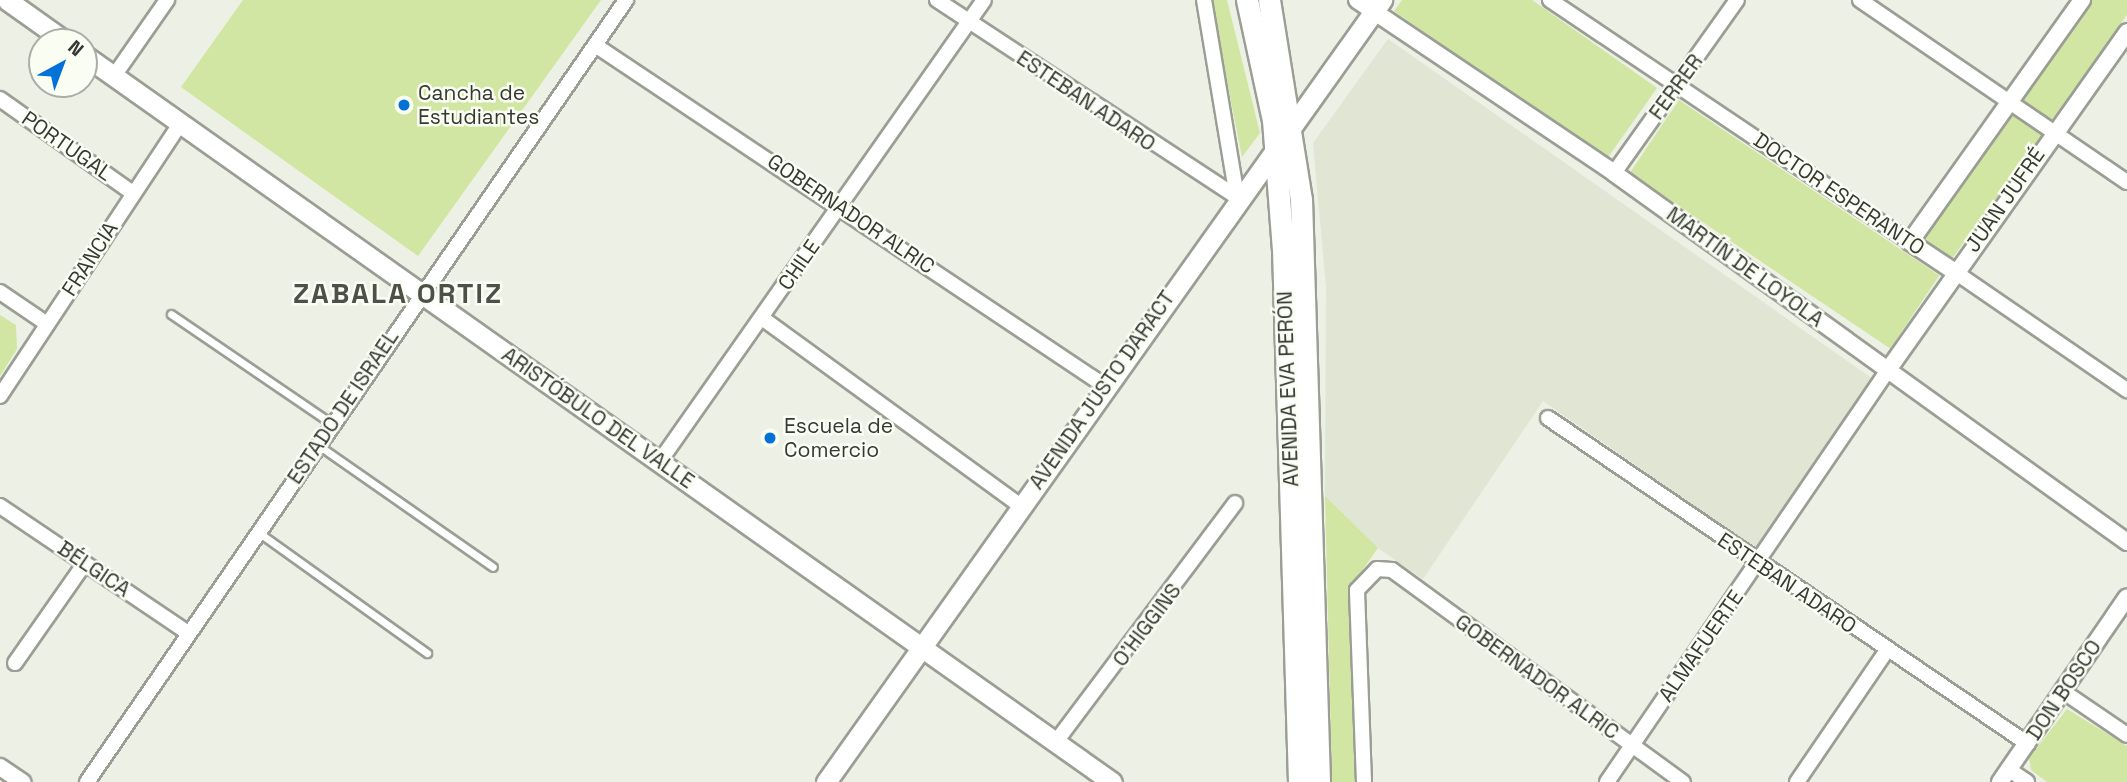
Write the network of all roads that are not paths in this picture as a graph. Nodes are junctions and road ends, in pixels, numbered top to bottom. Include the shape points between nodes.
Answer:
1 (7, 0) edge
2 (167, 0) edge
3 (626, 0) edge
4 (937, 0) edge
5 (984, 0) edge
6 (1204, 0) edge
7 (1247, 0) edge
8 (1269, 0) edge
9 (1357, 0) edge
10 (1550, 0) edge
11 (1737, 0) edge
12 (1860, 0) edge
13 (2082, 0) edge
14 (1378, 6) edge
15 (969, 21) junction
16 (46, 28) edge
17 (2127, 32) edge
18 (595, 45) junction
19 (98, 65) edge
20 (114, 76) junction
21 (1678, 86) junction
22 (0, 99) edge
23 (2009, 102) junction
24 (181, 123) junction
25 (1292, 125) junction
26 (2054, 132) junction
27 (1275, 148) junction
28 (1614, 173) junction
29 (2127, 182) edge
30 (134, 193) junction
31 (1237, 197) junction
32 (840, 206) junction
33 (1910, 242) junction
34 (1955, 272) junction
35 (0, 292) edge
36 (421, 293) junction
37 (171, 314) dead end
38 (762, 318) junction
39 (47, 324) junction
40 (1888, 370) junction
41 (1105, 386) junction
42 (2127, 390) edge
43 (0, 396) edge
44 (1548, 418) dead end
45 (332, 424) junction
46 (318, 444) junction
47 (660, 461) junction
48 (1235, 503) dead end
49 (0, 506) edge
50 (1021, 506) junction
51 (258, 532) junction
52 (2127, 542) edge
53 (85, 563) junction
54 (1759, 565) junction
55 (494, 567) dead end
56 (2127, 597) edge
57 (188, 634) junction
58 (921, 649) junction
59 (1887, 650) junction
60 (427, 653) dead end
61 (15, 663) dead end
62 (2064, 692) junction
63 (2127, 735) edge
64 (1055, 743) junction
65 (2028, 744) junction
66 (1631, 746) junction
67 (0, 767) edge
68 (2004, 776) edge
69 (22, 782) edge
70 (87, 782) edge
71 (826, 782) edge
72 (1112, 782) edge
73 (1299, 782) edge
74 (1319, 782) edge
75 (1364, 782) edge
76 (1608, 782) edge
77 (1683, 782) edge
78 (1797, 782) edge
79 (2027, 782) edge

1 - 16 main road
2 - 20 street
3 - 18 street, ESTADO DE ISRAEL
4 - 15 street, ESTEBAN ADARO
5 - 15 street, CHILE
6 - 31 street
7 - 27 main road, AVENIDA EVA PERÓN
8 - 25 main road, AVENIDA EVA PERÓN
9 - 14 street, MARTÍN DE LOYOLA
10 - 21 street, DOCTOR ESPERANTO
11 - 21 street, FERRER
12 - 23 street
13 - 23 street
14 - 25 main road, AVENIDA JUSTO DARACT
14 - 28 street, MARTÍN DE LOYOLA
15 - 31 street, ESTEBAN ADARO
15 - 32 street, CHILE
17 - 26 street, JUAN JUFRÉ
18 - 32 street, GOBERNADOR ALRIC
18 - 36 street, ESTADO DE ISRAEL
19 - 20 main road, ARISTÓBULO DEL VALLE
20 - 24 main road, ARISTÓBULO DEL VALLE
21 - 28 street, FERRER
21 - 33 street, DOCTOR ESPERANTO
22 - 30 street, PORTUGAL
23 - 26 street
23 - 33 street
24 - 30 street, FRANCIA
24 - 36 main road, ARISTÓBULO DEL VALLE
25 - 27 main road, AVENIDA JUSTO DARACT
25 - 74 main road, AVENIDA EVA PERÓN via 1303,239
26 - 29 street
26 - 34 street, JUAN JUFRÉ
27 - 31 main road, AVENIDA JUSTO DARACT
27 - 73 main road, AVENIDA EVA PERÓN
28 - 40 street, MARTÍN DE LOYOLA
30 - 39 street, FRANCIA
31 - 41 main road, AVENIDA JUSTO DARACT
32 - 38 street, CHILE
32 - 41 street, GOBERNADOR ALRIC
33 - 34 street, DOCTOR ESPERANTO
34 - 40 street, JUAN JUFRÉ
34 - 42 street, DOCTOR ESPERANTO
35 - 39 street
36 - 45 street, ESTADO DE ISRAEL
36 - 47 main road, ARISTÓBULO DEL VALLE
37 - 45 lane
38 - 47 street, CHILE
38 - 50 street
39 - 43 street, FRANCIA
40 - 52 street, MARTÍN DE LOYOLA
40 - 54 street, ALMAFUERTE
41 - 50 main road, AVENIDA JUSTO DARACT
44 - 54 street, ESTEBAN ADARO
45 - 46 street, ESTADO DE ISRAEL
46 - 51 street, ESTADO DE ISRAEL
46 - 55 lane
47 - 58 main road, ARISTÓBULO DEL VALLE
48 - 64 street, O'HIGGINS
49 - 53 street, BÉLGICA
50 - 58 main road, AVENIDA JUSTO DARACT
51 - 57 street, ESTADO DE ISRAEL
51 - 60 lane
53 - 57 street, BÉLGICA
53 - 61 street
54 - 59 street, ESTEBAN ADARO
54 - 66 street, ALMAFUERTE
56 - 62 street, DON BOSCO
57 - 70 street, ESTADO DE ISRAEL
58 - 64 main road, ARISTÓBULO DEL VALLE
58 - 71 main road, AVENIDA JUSTO DARACT
59 - 65 street, ESTEBAN ADARO
59 - 78 street
62 - 63 street
62 - 65 street, DON BOSCO
64 - 72 main road, ARISTÓBULO DEL VALLE
65 - 68 street, DON BOSCO
66 - 75 street, GOBERNADOR ALRIC via 1392,570 1377,569 1357,590
66 - 76 street, ALMAFUERTE
66 - 77 street, GOBERNADOR ALRIC
67 - 69 street
68 - 79 street

